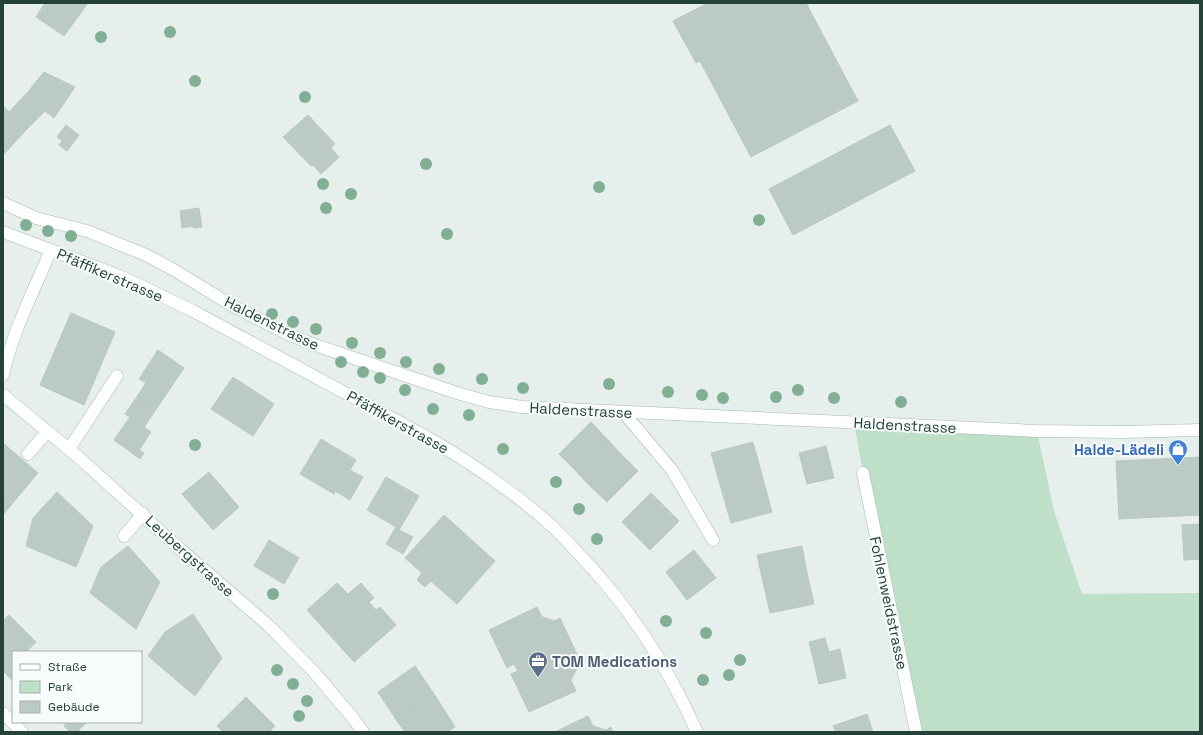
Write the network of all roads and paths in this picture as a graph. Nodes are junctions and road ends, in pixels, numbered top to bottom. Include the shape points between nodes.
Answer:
1 (3, 203) edge
2 (3, 232) edge
3 (51, 250) junction
4 (3, 375) edge
5 (117, 376) dead end
6 (3, 395) edge
7 (623, 412) junction
8 (1200, 430) edge
9 (47, 432) junction
10 (69, 449) junction
11 (28, 454) dead end
12 (863, 473) dead end
13 (143, 514) junction
14 (124, 536) dead end
15 (713, 540) dead end
16 (3, 713) edge
17 (12, 722) edge
18 (13, 723) edge
19 (22, 732) edge
20 (363, 732) edge
21 (697, 732) edge
22 (916, 732) edge

1 - 7 street, Haldenstrasse via 36,218 87,231 146,255 231,305 292,336 442,388 489,402 522,407
2 - 3 street, Pfäffikerstrasse
3 - 4 street via 7,358
3 - 21 street, Pfäffikerstrasse via 120,276 193,311 425,436 507,489 554,528 594,570 631,615 663,664
5 - 10 street
6 - 9 street, Leubergstrasse
7 - 8 street, Haldenstrasse via 1037,431
7 - 15 street via 672,470
9 - 10 street, Leubergstrasse
9 - 11 street
10 - 13 street, Leubergstrasse
12 - 22 street, Fohlenweidstrasse
13 - 14 street
13 - 20 street, Leubergstrasse via 268,625 314,672
16 - 17 street
18 - 19 street

